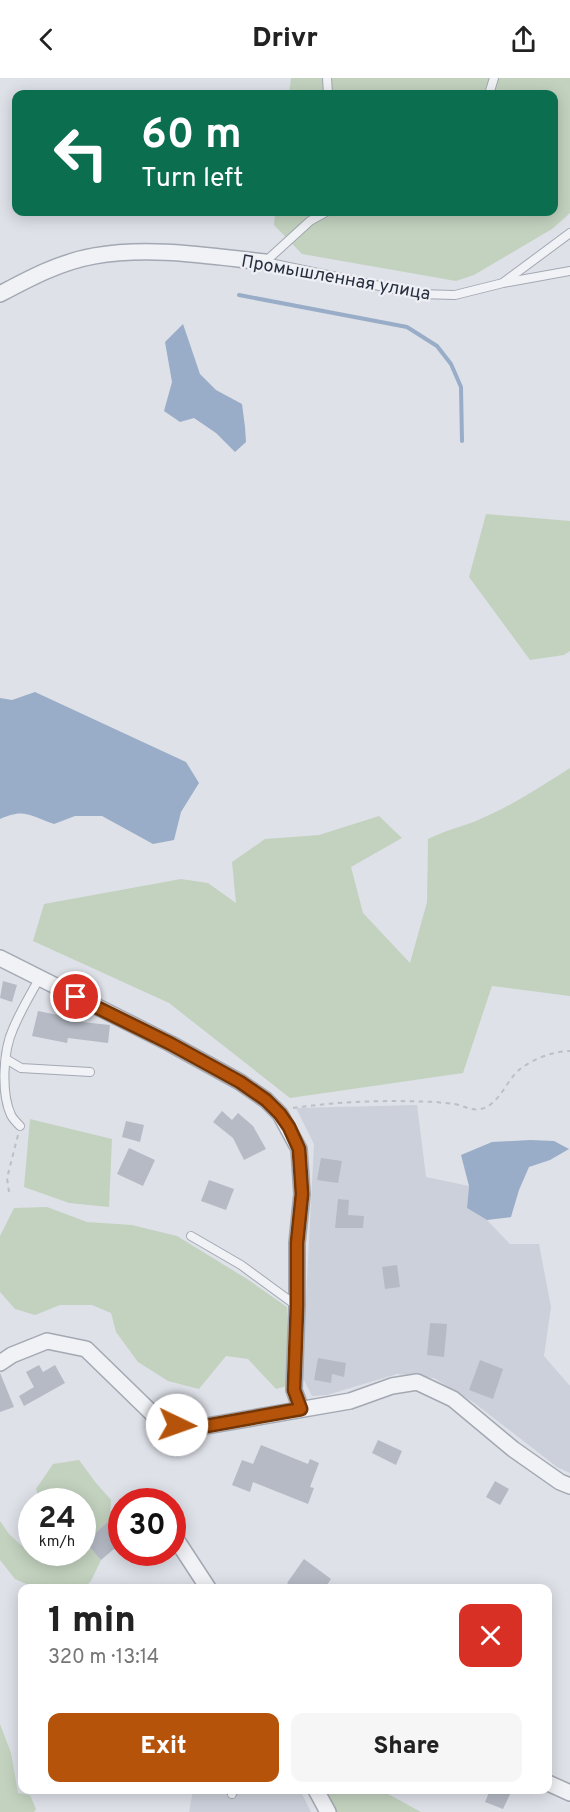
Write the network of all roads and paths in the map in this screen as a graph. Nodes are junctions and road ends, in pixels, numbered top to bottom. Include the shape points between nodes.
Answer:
1 (312, 216) edge
2 (319, 216) edge
3 (310, 221) junction
4 (570, 233) edge
5 (265, 262) junction
6 (570, 271) edge
7 (503, 283) junction
8 (0, 294) edge
9 (0, 958) edge
10 (39, 979) junction
11 (570, 1051) edge
12 (6, 1059) junction
13 (90, 1072) dead end
14 (280, 1114) junction
15 (20, 1126) joint
16 (9, 1192) dead end
17 (191, 1236) dead end
18 (297, 1306) junction
19 (0, 1363) edge
20 (301, 1409) junction
21 (570, 1486) edge
22 (186, 1554) edge
23 (205, 1584) edge
24 (552, 1785) edge
25 (570, 1793) edge
26 (318, 1794) edge
27 (328, 1812) edge

1 - 3 lane
2 - 3 lane
3 - 5 lane
4 - 7 lane
5 - 7 lane, Промышленная улица via 417,294 455,295
5 - 8 street, Промышленная улица via 176,253 94,256 36,274
6 - 7 lane, Промышленная улица
9 - 10 street
10 - 12 lane via 12,1031
10 - 14 street via 230,1077
11 - 14 path via 559,1051 518,1070 497,1099 484,1108 380,1100 324,1103
12 - 13 lane via 21,1068
12 - 15 lane via 6,1098 12,1117
14 - 18 street via 299,1149 302,1194
15 - 16 path via 7,1178
17 - 18 lane
18 - 20 street via 294,1390
19 - 20 street via 47,1341 86,1349 160,1421 195,1428
20 - 21 street via 350,1401 417,1382 453,1399 513,1449
22 - 23 street
24 - 25 street
26 - 27 street

